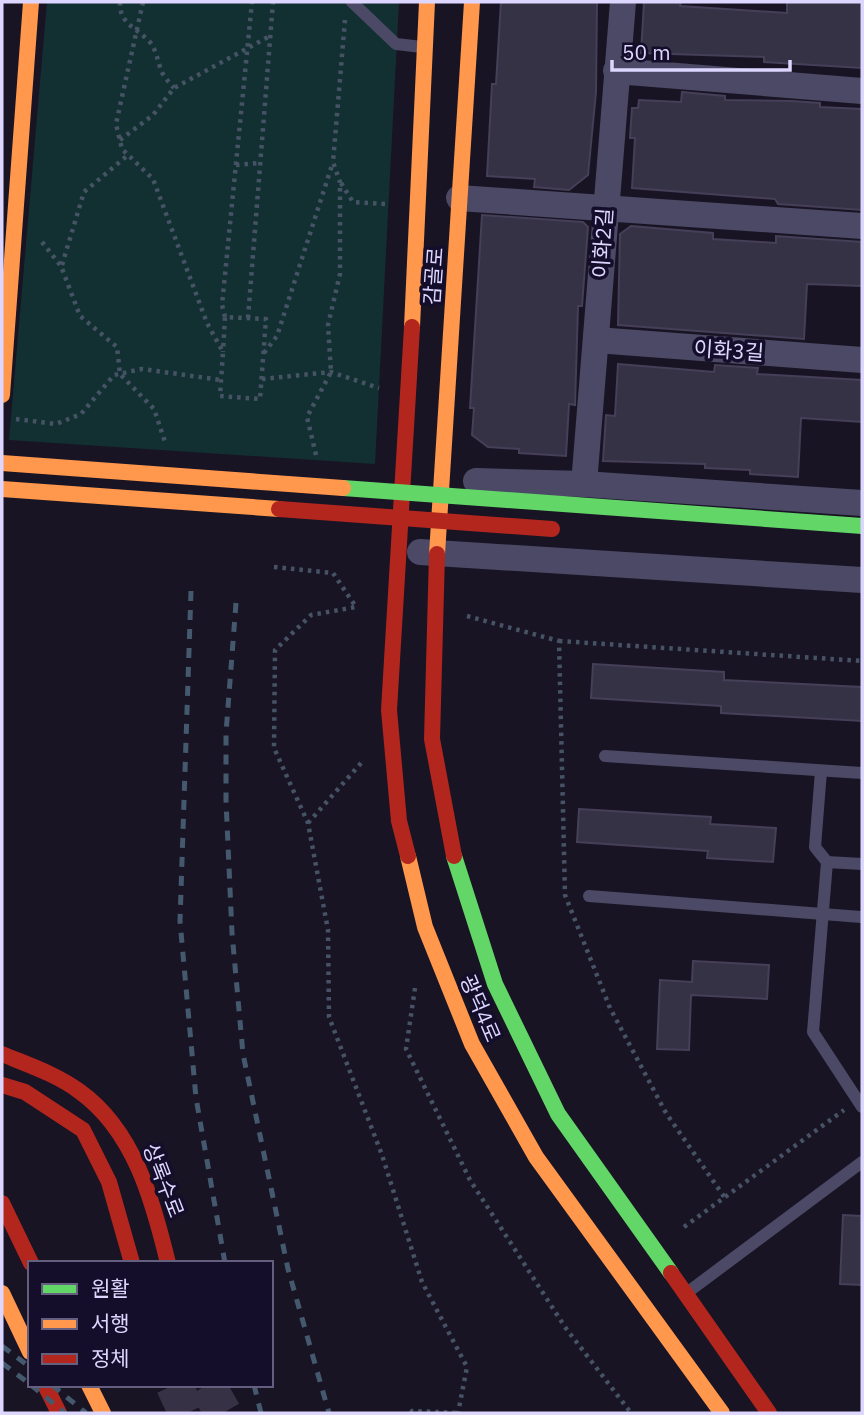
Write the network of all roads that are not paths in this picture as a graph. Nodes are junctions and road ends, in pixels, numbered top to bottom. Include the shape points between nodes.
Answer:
1 (31, 2) edge
2 (352, 2) edge
3 (427, 2) edge
4 (472, 2) edge
5 (623, 2) edge
6 (425, 47) junction
7 (616, 71) junction
8 (862, 91) edge
9 (2, 162) edge
10 (19, 163) junction
11 (459, 198) junction
12 (605, 206) junction
13 (862, 226) edge
14 (596, 340) junction
15 (862, 360) edge
16 (2, 395) edge
17 (2, 463) edge
18 (405, 478) junction
19 (442, 480) junction
20 (584, 484) junction
21 (2, 489) edge
22 (862, 503) edge
23 (862, 526) edge
24 (571, 530) dead end
25 (400, 551) junction
26 (438, 552) junction
27 (862, 580) edge
28 (605, 757) dead end
29 (821, 771) junction
30 (862, 774) edge
31 (827, 862) junction
32 (862, 864) edge
33 (589, 895) dead end
34 (823, 915) junction
35 (861, 917) edge
36 (2, 1054) edge
37 (2, 1085) edge
38 (860, 1103) edge
39 (862, 1162) edge
40 (2, 1203) edge
41 (30, 1261) edge
42 (131, 1261) edge
43 (168, 1261) edge
44 (2, 1293) edge
45 (685, 1294) junction
46 (28, 1348) edge
47 (689, 1367) junction
48 (46, 1387) edge
49 (90, 1387) edge
50 (59, 1413) edge
51 (103, 1413) edge
52 (701, 1413) edge
53 (722, 1413) edge
54 (769, 1413) edge

1 - 10 main road
2 - 6 lane via 396,44
3 - 6 main road, 감골로
4 - 11 main road, 감골로
5 - 7 street, 이화2길
6 - 18 main road, 감골로
7 - 8 street
7 - 12 street, 이화2길
9 - 10 main road
10 - 16 main road
11 - 12 street
11 - 19 main road, 감골로
12 - 13 street
12 - 14 street, 이화2길
14 - 15 street, 이화3길
14 - 20 street, 이화2길
17 - 23 main road, bridge
18 - 19 street
18 - 25 main road, 감골로
19 - 20 street
19 - 26 main road, 감골로
20 - 22 street
21 - 24 main road, bridge
25 - 26 street
25 - 47 main road, 광덕4로 via 389,710 399,821 425,927 472,1044 536,1157
26 - 27 street
26 - 45 main road, 광덕4로 via 432,738 455,861 495,984 558,1114
28 - 29 lane
29 - 30 lane
29 - 31 lane via 815,847
31 - 32 lane
31 - 34 lane
33 - 34 lane
34 - 35 lane
34 - 38 lane via 813,1032
36 - 43 main road, 상록수로 via 87,1097 128,1143
37 - 42 main road via 25,1092 83,1130 109,1182
39 - 45 lane
40 - 41 main road
44 - 46 main road
45 - 54 main road, 광덕4로
47 - 52 main road
47 - 53 main road, 광덕4로
48 - 50 main road
49 - 51 main road

